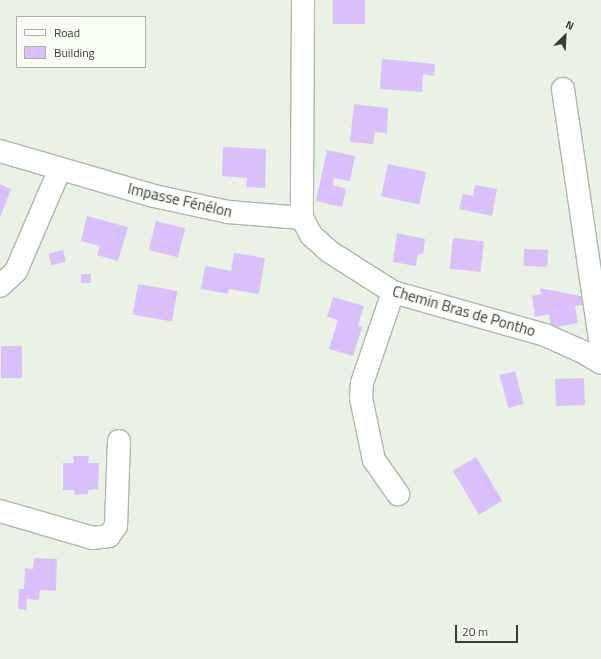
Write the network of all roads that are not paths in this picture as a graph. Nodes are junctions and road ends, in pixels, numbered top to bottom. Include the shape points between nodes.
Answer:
1 (303, 0) edge
2 (563, 89) dead end
3 (0, 152) edge
4 (60, 169) junction
5 (302, 218) junction
6 (0, 286) edge
7 (393, 292) junction
8 (601, 345) edge
9 (601, 364) edge
10 (119, 441) dead end
11 (398, 494) dead end
12 (0, 511) edge

1 - 5 street, Chemin Bras de Pontho
2 - 8 street
3 - 4 street, Impasse Fénélon
4 - 5 street, Impasse Fénélon via 154,196 228,212
4 - 6 street via 16,271
5 - 7 street, Chemin Bras de Pontho via 311,235 330,252
7 - 9 street, Chemin Bras de Pontho via 538,333 583,352
7 - 11 street via 362,383 361,398 374,460
10 - 12 street via 116,526 109,536 93,538

